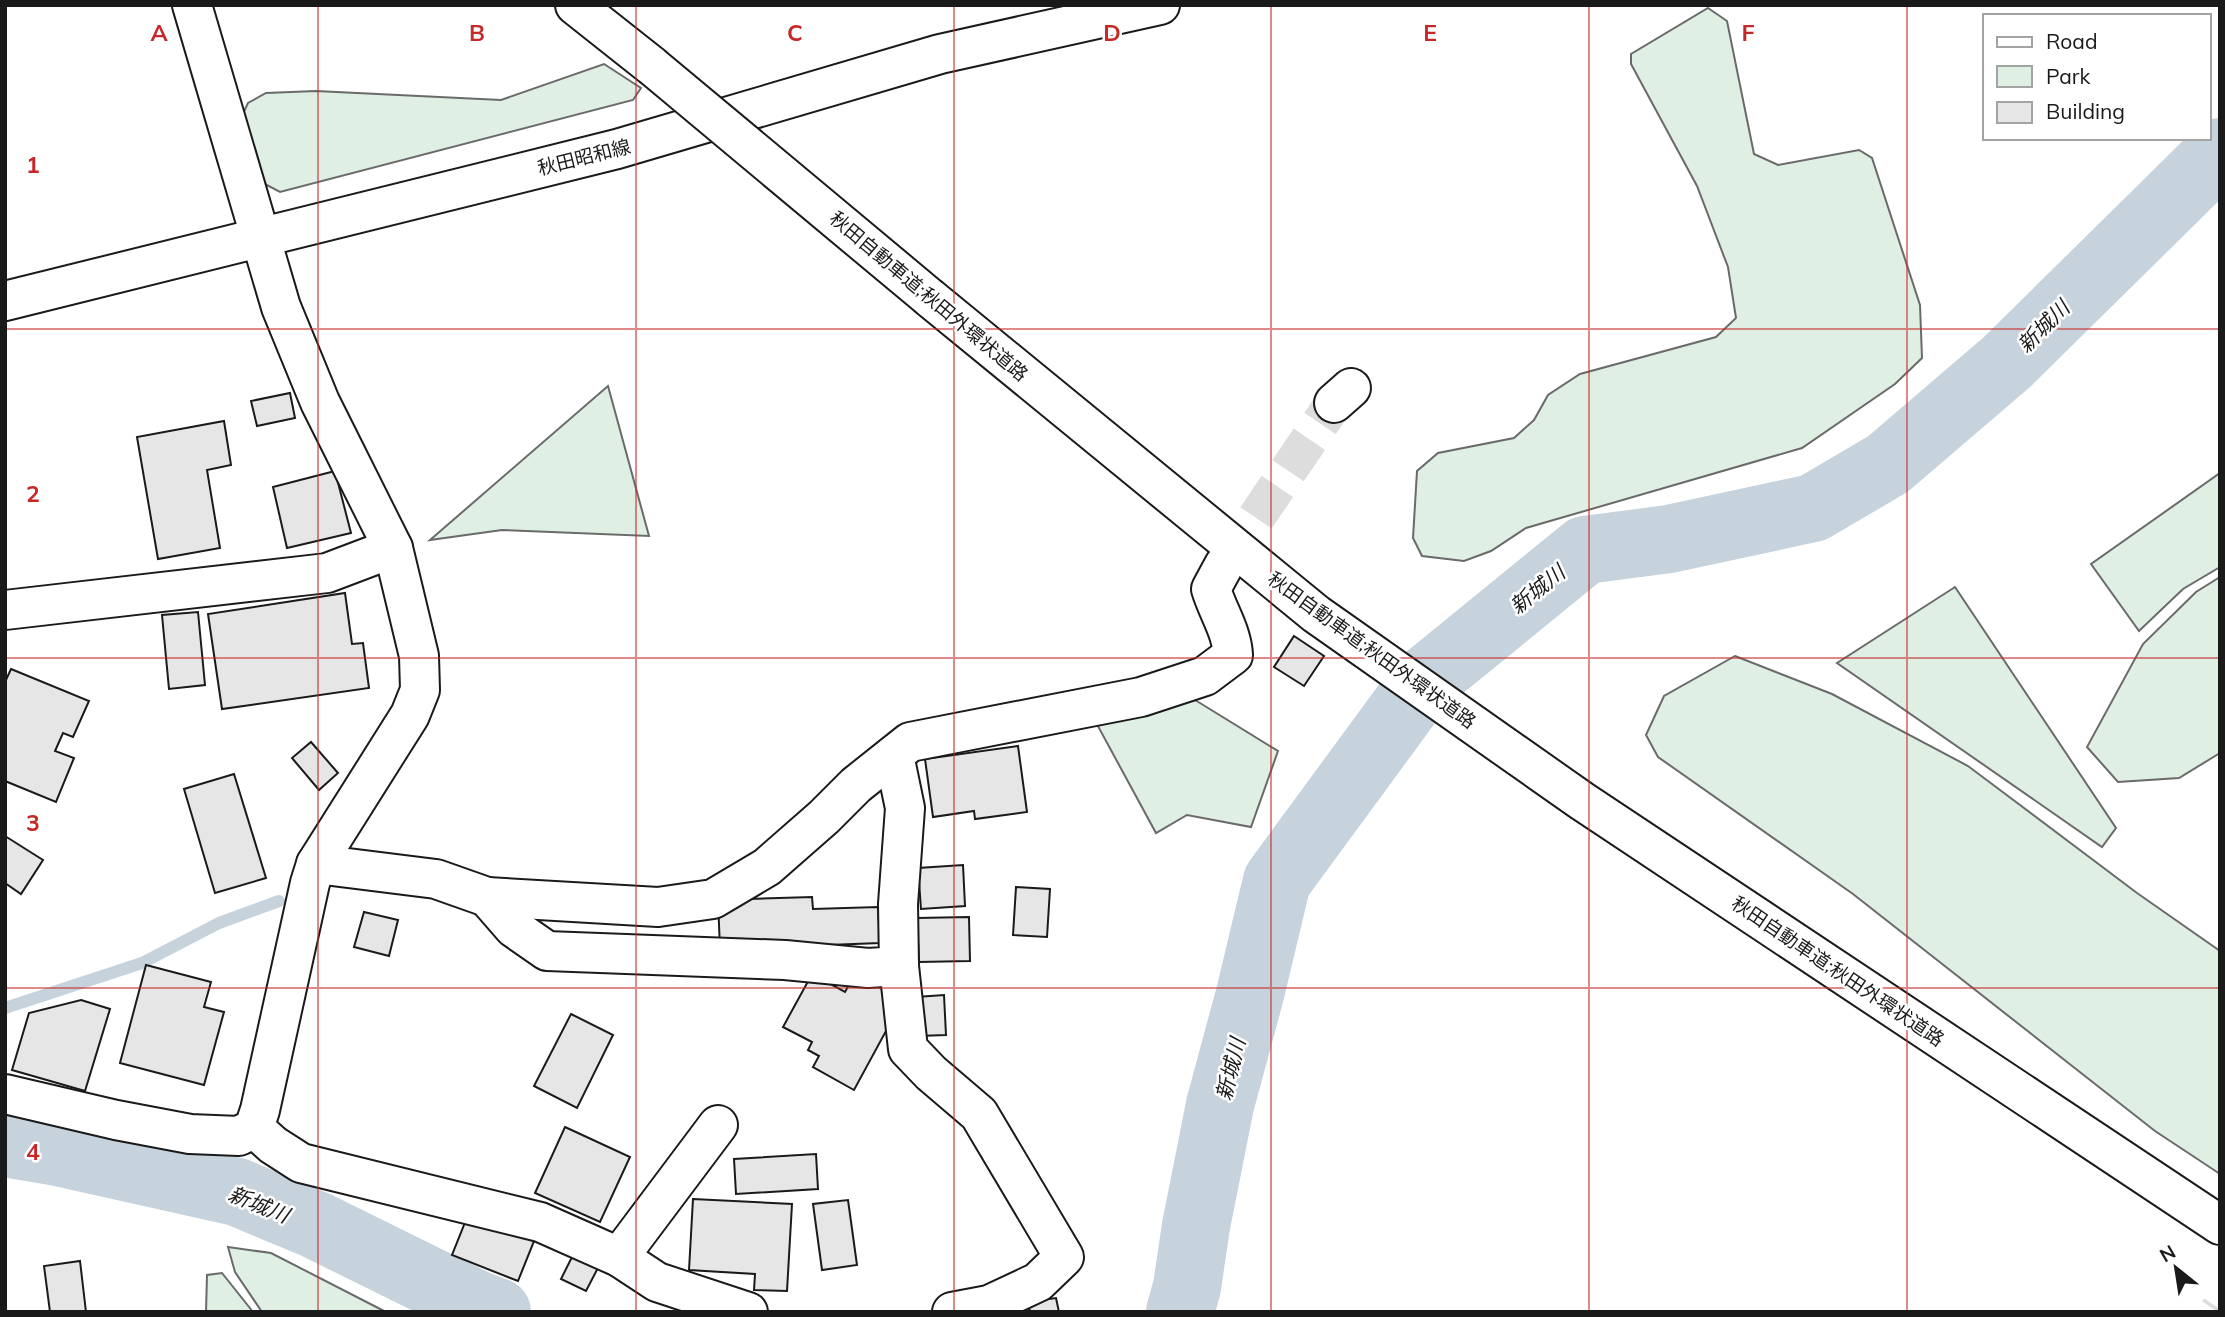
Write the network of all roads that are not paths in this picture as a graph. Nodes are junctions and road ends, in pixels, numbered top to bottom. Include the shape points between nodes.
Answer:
1 (192, 5) edge
2 (575, 5) edge
3 (1160, 5) edge
4 (259, 237) junction
5 (5, 301) edge
6 (393, 548) junction
7 (1223, 565) tunnel mouth
8 (5, 610) edge
9 (894, 755) junction
10 (316, 864) junction
11 (488, 897) junction
12 (899, 966) junction
13 (5, 1094) edge
14 (718, 1125) dead end
15 (254, 1128) junction
16 (2220, 1224) edge
17 (619, 1257) junction
18 (748, 1312) edge
19 (952, 1312) edge

1 - 4 main road
2 - 16 main road, 秋田自動車道;秋田外環状道路, bridge via 1316,614 1582,801
3 - 4 main road, 秋田昭和線 via 940,54 617,149
4 - 5 main road, 秋田昭和線
4 - 6 main road via 281,307 320,402
6 - 8 main road via 327,573
6 - 10 main road via 419,656 420,690 410,715
7 - 9 main road via 1211,589 1233,639 1233,655 1205,677 1141,697 909,742
9 - 11 main road via 767,867 713,899 659,907
9 - 12 main road via 905,808
10 - 11 main road via 436,879
10 - 15 main road
11 - 12 main road via 514,928 547,951
12 - 19 main road via 908,1049 979,1114 1064,1257 1038,1282 989,1305
13 - 15 main road via 190,1134 239,1136
14 - 17 main road
15 - 17 main road via 301,1163 540,1222
17 - 18 main road via 657,1282

